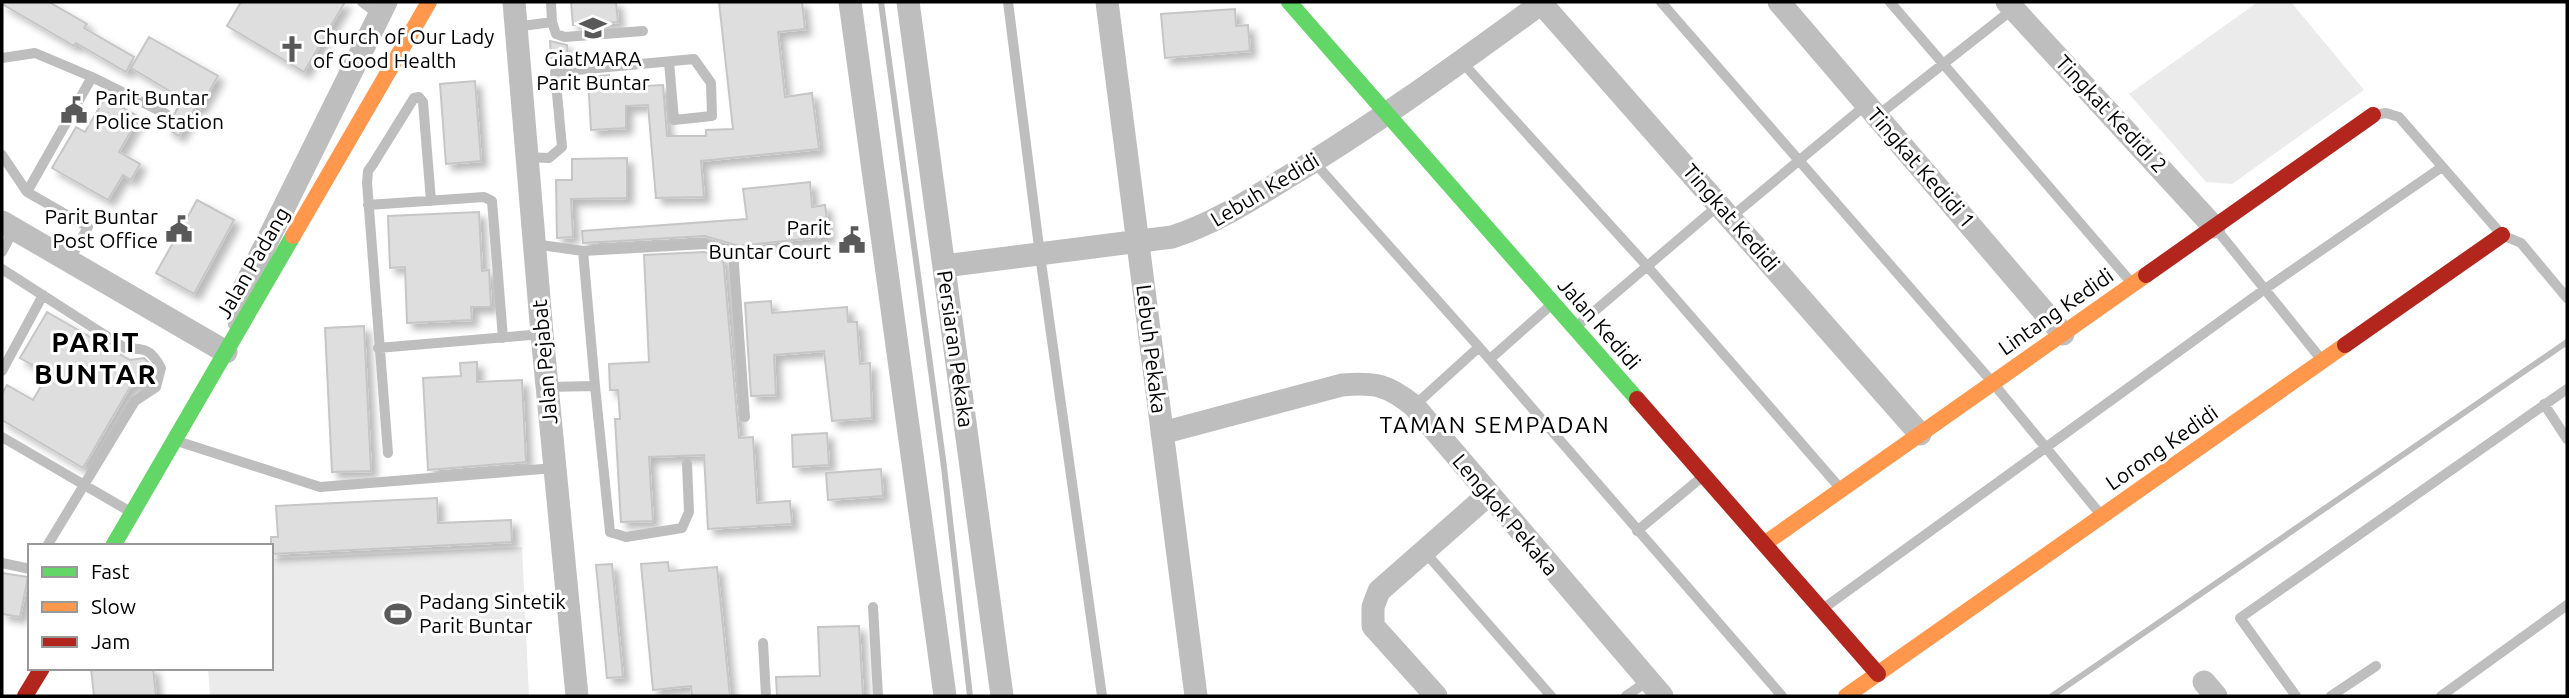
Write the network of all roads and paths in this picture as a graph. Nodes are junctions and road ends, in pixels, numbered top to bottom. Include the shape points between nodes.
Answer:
1 (429, 2) edge
2 (514, 2) edge
3 (551, 2) edge
4 (850, 2) edge
5 (908, 2) edge
6 (1008, 2) edge
7 (1107, 2) edge
8 (1289, 2) edge
9 (1542, 2) edge
10 (1661, 2) edge
11 (1779, 2) edge
12 (1890, 2) edge
13 (2010, 5) edge
14 (375, 6) edge
15 (551, 22) junction
16 (515, 27) junction
17 (643, 31) dead end
18 (2, 58) edge
19 (1461, 61) junction
20 (669, 62) junction
21 (1944, 64) junction
22 (92, 77) junction
23 (1872, 110) junction
24 (166, 114) dead end
25 (1387, 114) junction
26 (2373, 115) joint
27 (2, 155) edge
28 (526, 157) junction
29 (1800, 161) junction
30 (1314, 162) junction
31 (2442, 167) junction
32 (27, 192) junction
33 (431, 201) junction
34 (368, 205) junction
35 (1725, 212) junction
36 (8, 225) edge
37 (2214, 227) junction
38 (2502, 235) junction
39 (1137, 243) junction
40 (534, 244) junction
41 (583, 251) junction
42 (2, 252) edge
43 (1040, 254) junction
44 (69, 261) junction
45 (944, 266) junction
46 (1647, 266) junction
47 (2, 269) edge
48 (2133, 284) junction
49 (2265, 289) junction
50 (43, 295) junction
51 (2567, 298) edge
52 (1553, 303) junction
53 (1575, 327) junction
54 (542, 334) junction
55 (2063, 334) junction
56 (503, 338) junction
57 (232, 342) junction
58 (1479, 347) junction
59 (378, 348) junction
60 (1490, 359) junction
61 (2323, 361) junction
62 (2, 371) edge
63 (1993, 383) junction
64 (595, 386) junction
65 (547, 387) junction
66 (2567, 389) edge
67 (2544, 404) junction
68 (1414, 407) junction
69 (745, 417) dead end
70 (1161, 433) junction
71 (1920, 434) junction
72 (2, 437) edge
73 (2567, 439) edge
74 (175, 440) junction
75 (2044, 447) junction
76 (388, 453) dead end
77 (687, 464) dead end
78 (555, 468) junction
79 (1704, 475) junction
80 (83, 484) junction
81 (1842, 490) junction
82 (1488, 495) junction
83 (132, 513) junction
84 (2102, 516) junction
85 (1637, 531) junction
86 (48, 544) edge
87 (114, 544) edge
88 (1764, 544) junction
89 (1424, 551) junction
90 (2, 563) edge
91 (28, 569) edge
92 (2567, 605) edge
93 (873, 607) dead end
94 (1822, 609) junction
95 (763, 643) dead end
96 (2376, 666) dead end
97 (41, 670) edge
98 (42, 670) edge
99 (1878, 674) junction
100 (1655, 689) edge
101 (25, 696) edge
102 (36, 696) edge
103 (578, 696) edge
104 (766, 696) edge
105 (878, 696) edge
106 (945, 696) edge
107 (1002, 696) edge
108 (1102, 696) edge
109 (1195, 696) edge
110 (1436, 696) edge
111 (1551, 696) edge
112 (1626, 696) edge
113 (1782, 696) edge
114 (1846, 696) edge
115 (2296, 696) edge
116 (2331, 696) edge
117 (2441, 696) edge

1 - 57 street, Jalan Padang
2 - 16 street, Jalan Pejabat
3 - 15 lane
4 - 106 street
5 - 45 street, Persiaran Pekaka
6 - 43 lane
7 - 39 street, Lebuh Pekaka
8 - 25 street, Jalan Kedidi
9 - 19 street, Lebuh Kedidi
9 - 35 street, Tingkat Kedidi
10 - 29 lane
11 - 23 street, Tingkat Kedidi 1
12 - 21 lane
13 - 21 lane
13 - 37 street, Tingkat Kedidi 2
14 - 57 street via 242,292
15 - 16 lane
15 - 17 lane via 556,34 574,37
16 - 28 street, Jalan Pejabat
18 - 22 lane via 35,53
19 - 25 street, Lebuh Kedidi
19 - 46 lane
20 - 20 lane via 694,59 711,83 712,116 674,120
20 - 28 lane via 555,72 562,148 549,158
21 - 23 lane
21 - 48 lane
22 - 24 lane
22 - 32 lane
23 - 29 lane
23 - 55 street, Tingkat Kedidi 1
25 - 30 street, Lebuh Kedidi
25 - 52 street, Jalan Kedidi
26 - 31 lane via 2399,117
26 - 37 street, Lintang Kedidi
27 - 32 lane
28 - 40 street, Jalan Pejabat
29 - 35 lane
29 - 63 lane
30 - 39 street, Lebuh Kedidi via 1200,228
30 - 58 lane
31 - 38 lane
31 - 49 lane
32 - 44 lane via 88,227
33 - 34 lane
33 - 34 lane via 419,97 411,102 368,172
33 - 56 lane via 484,197 492,201
34 - 59 lane
35 - 46 lane
35 - 71 street, Tingkat Kedidi
36 - 42 lane
36 - 44 street
37 - 48 street, Lintang Kedidi
37 - 49 lane
38 - 51 lane via 2521,243
38 - 61 street, Lorong Kedidi
39 - 43 street, Lebuh Kedidi
39 - 70 street, Lebuh Pekaka
40 - 41 lane
40 - 54 street, Jalan Pejabat
41 - 64 lane
41 - 69 lane via 705,244 733,251
43 - 45 street, Lebuh Kedidi
43 - 108 lane
44 - 57 street
45 - 107 street, Persiaran Pekaka
46 - 53 lane
46 - 81 lane
47 - 50 lane
48 - 55 street, Lintang Kedidi
49 - 61 lane
49 - 75 lane
50 - 62 lane
50 - 80 lane via 125,348 144,349 155,356 161,368 156,387 135,401
52 - 53 street, Jalan Kedidi
52 - 60 lane
53 - 79 street, Jalan Kedidi
54 - 56 lane
54 - 65 street, Jalan Pejabat
55 - 63 street, Lintang Kedidi
56 - 59 lane
57 - 74 street, Jalan Padang
58 - 60 lane
58 - 68 lane
59 - 76 lane
60 - 85 lane
61 - 84 street, Lorong Kedidi
63 - 71 street, Lintang Kedidi
63 - 75 lane
64 - 65 lane
64 - 77 lane via 610,532 626,537 682,528 689,512
65 - 78 street, Jalan Pejabat
66 - 67 lane
67 - 73 lane
67 - 115 lane via 2240,618
68 - 70 street, Lengkok Pekaka via 1395,390 1369,383 1342,385
68 - 82 street, Lengkok Pekaka
70 - 109 street, Lebuh Pekaka
71 - 81 street, Lintang Kedidi
72 - 80 lane
74 - 78 lane via 320,487
74 - 83 street, Jalan Padang
75 - 84 lane
75 - 94 lane
78 - 103 street, Jalan Pejabat
79 - 85 lane
79 - 88 street, Jalan Kedidi
80 - 83 lane
80 - 86 lane
81 - 88 street, Lintang Kedidi
82 - 89 street
82 - 100 street, Lengkok Pekaka
83 - 87 street, Jalan Padang
84 - 99 street, Lorong Kedidi
85 - 113 lane
88 - 94 street, Jalan Kedidi
89 - 110 street via 1379,591 1373,626
89 - 111 lane
90 - 91 lane
92 - 117 lane
93 - 105 lane
94 - 99 street, Jalan Kedidi
95 - 104 lane
96 - 116 lane
97 - 101 street
98 - 102 street
99 - 114 street, Lorong Kedidi
100 - 112 lane

